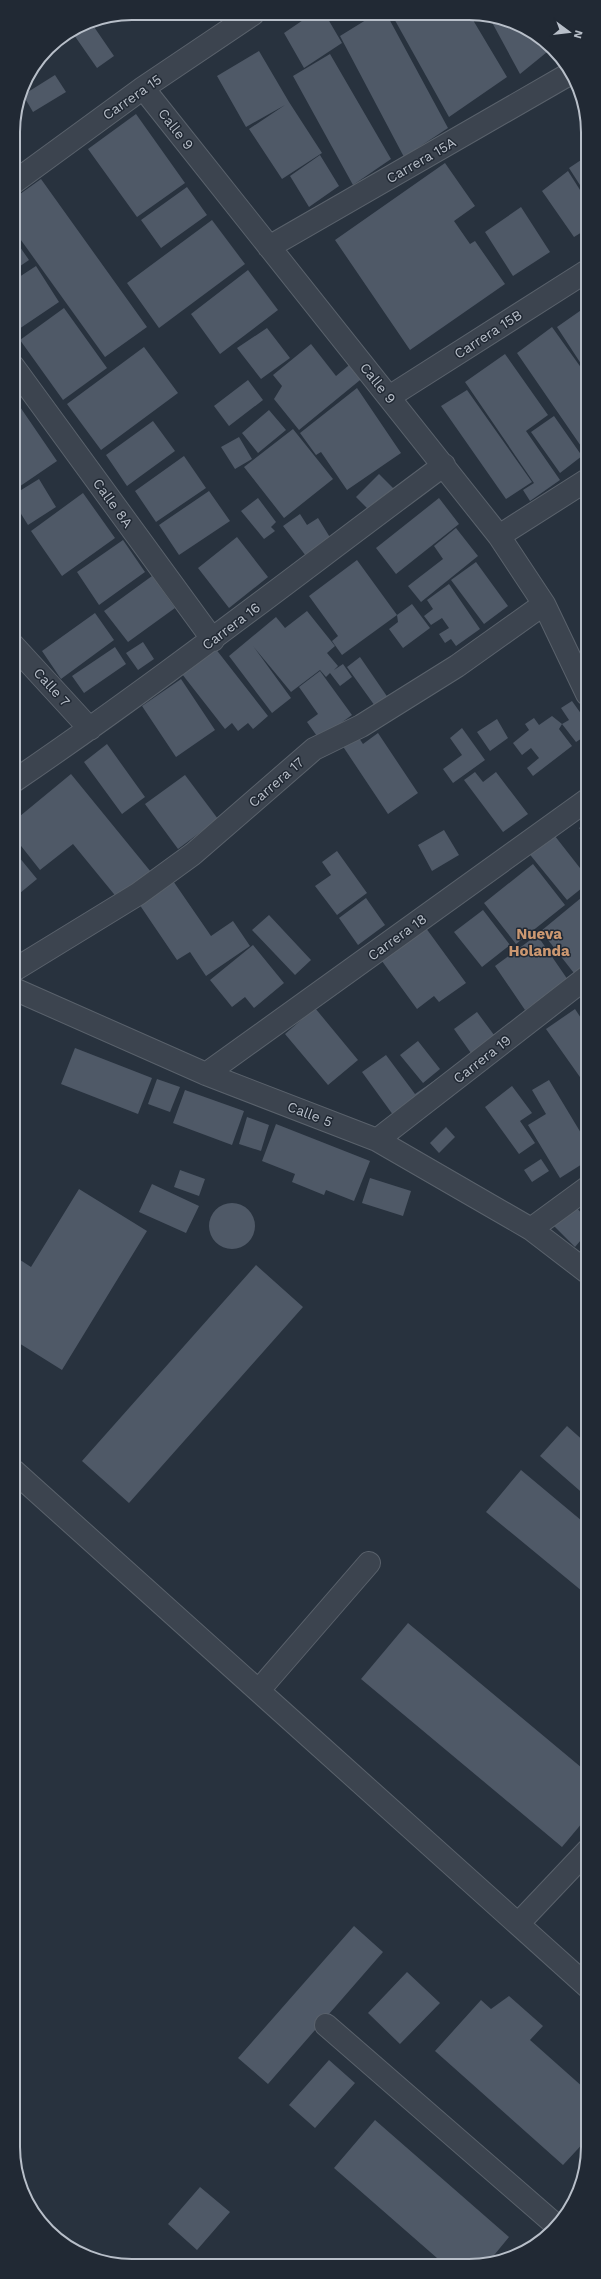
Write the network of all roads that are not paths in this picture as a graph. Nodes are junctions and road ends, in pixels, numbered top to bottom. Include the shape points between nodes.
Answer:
1 (244, 20) edge
2 (566, 76) edge
3 (143, 88) junction
4 (20, 178) edge
5 (269, 247) junction
6 (581, 275) edge
7 (20, 376) edge
8 (390, 397) junction
9 (444, 465) junction
10 (581, 484) edge
11 (500, 536) junction
12 (544, 604) junction
13 (213, 640) junction
14 (20, 652) edge
15 (581, 681) edge
16 (90, 729) junction
17 (20, 777) edge
18 (581, 804) edge
19 (20, 966) edge
20 (581, 982) edge
21 (20, 992) edge
22 (206, 1074) junction
23 (378, 1140) junction
24 (581, 1192) edge
25 (531, 1229) junction
26 (581, 1267) edge
27 (20, 1477) edge
28 (369, 1563) dead end
29 (259, 1690) junction
30 (581, 1857) edge
31 (518, 1924) junction
32 (581, 1982) edge
33 (326, 2025) dead end
34 (552, 2222) edge

1 - 3 street, Carrera 15
2 - 5 street, Carrera 15A
3 - 4 street, Carrera 15
3 - 5 street, Calle 9
5 - 8 street, Calle 9
6 - 8 street, Carrera 15B
7 - 13 street, Calle 8A
8 - 9 street, Calle 9
9 - 11 street, Calle 9
9 - 13 street, Carrera 16
10 - 11 street
11 - 12 street, Calle 9
12 - 15 street, Calle 9
12 - 19 street, Carrera 17 via 457,666 362,726 314,749 193,854 138,894
13 - 16 street, Carrera 16
14 - 16 street, Calle 7
16 - 17 street, Carrera 16
18 - 22 street, Carrera 18
20 - 23 street, Carrera 19
21 - 22 street, Calle 5
22 - 23 street, Calle 5
23 - 25 street, Calle 5
24 - 25 street
25 - 26 street, Calle 5
27 - 29 street
28 - 29 street
29 - 31 street
30 - 31 street
31 - 32 street
33 - 34 street

